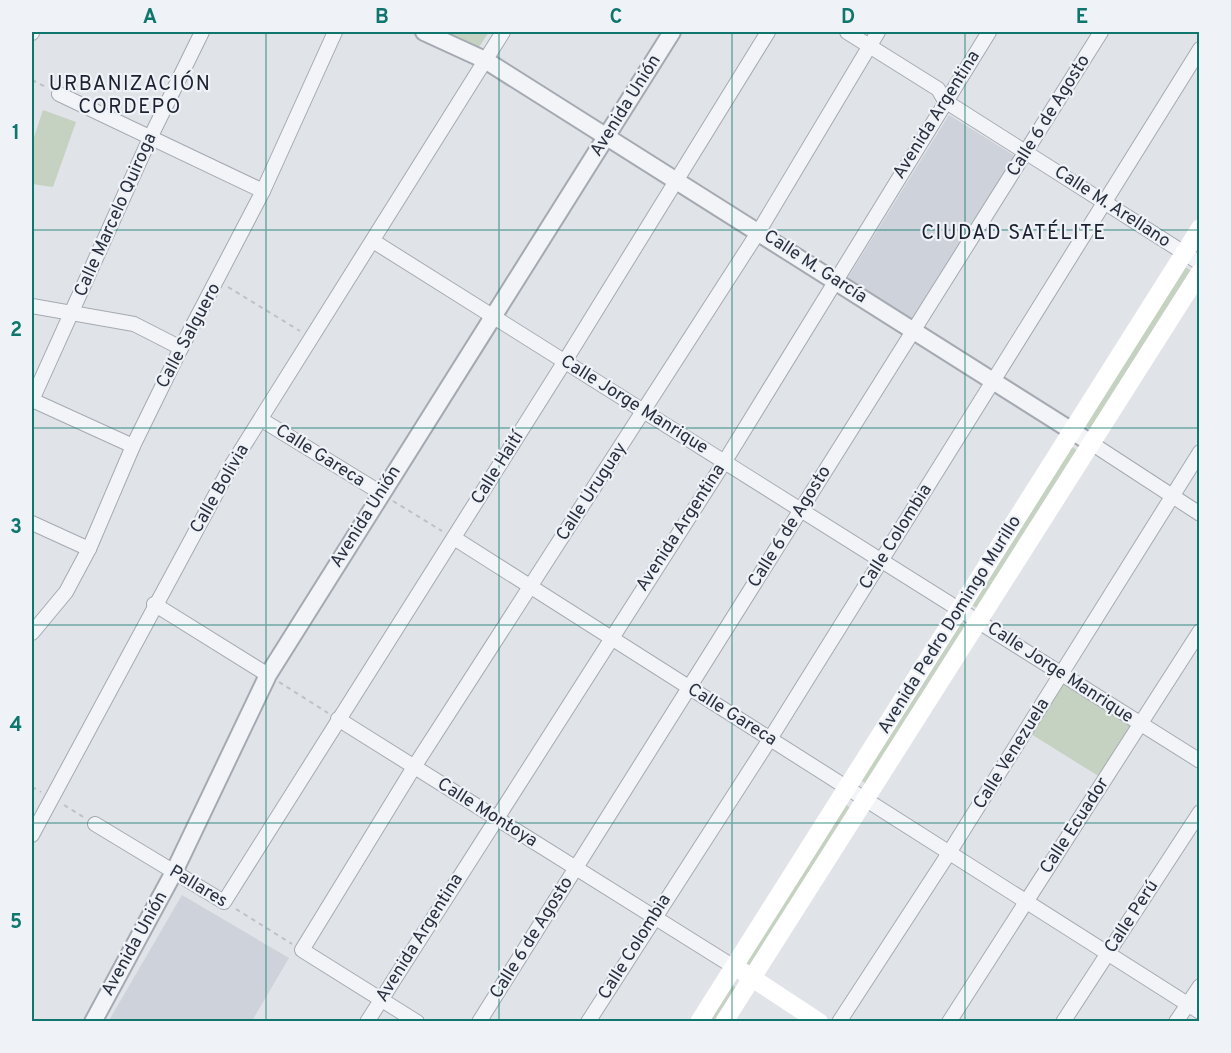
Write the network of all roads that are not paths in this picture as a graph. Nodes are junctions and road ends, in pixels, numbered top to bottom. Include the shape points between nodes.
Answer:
1 (202, 32) edge
2 (335, 32) edge
3 (424, 32) edge
4 (503, 32) edge
5 (672, 32) edge
6 (768, 32) edge
7 (847, 32) edge
8 (878, 32) edge
9 (989, 32) edge
10 (1101, 32) edge
11 (869, 46) junction
12 (1200, 49) edge
13 (485, 60) junction
14 (59, 94) road end
15 (945, 101) junction
16 (151, 136) junction
17 (607, 137) junction
18 (1028, 152) junction
19 (677, 182) junction
20 (263, 191) junction
21 (1105, 202) junction
22 (1200, 228) edge
23 (759, 231) junction
24 (373, 241) junction
25 (1184, 253) junction
26 (1200, 263) edge
27 (1200, 272) edge
28 (836, 282) junction
29 (32, 306) edge
30 (72, 314) junction
31 (493, 317) junction
32 (915, 330) junction
33 (181, 348) junction
34 (565, 361) junction
35 (993, 380) junction
36 (32, 400) edge
37 (644, 412) junction
38 (262, 420) junction
39 (1072, 430) junction
40 (1091, 443) junction
41 (133, 446) junction
42 (1200, 452) edge
43 (725, 461) junction
44 (381, 493) junction
45 (1171, 496) junction
46 (801, 509) junction
47 (1200, 514) edge
48 (32, 523) edge
49 (454, 538) junction
50 (89, 549) junction
51 (882, 560) junction
52 (530, 587) junction
53 (154, 604) junction
54 (960, 608) junction
55 (977, 620) junction
56 (1200, 631) edge
57 (32, 633) edge
58 (610, 638) junction
59 (1062, 674) junction
60 (268, 675) junction
61 (689, 688) junction
62 (338, 719) junction
63 (1141, 725) junction
64 (770, 739) junction
65 (1200, 761) edge
66 (414, 767) junction
67 (848, 789) junction
68 (866, 800) junction
69 (1200, 813) edge
70 (495, 818) junction
71 (95, 824) dead end
72 (32, 835) edge
73 (949, 853) junction
74 (576, 869) junction
75 (174, 872) junction
76 (224, 902) joint
77 (1026, 902) junction
78 (653, 917) junction
79 (1108, 954) junction
80 (734, 967) junction
81 (752, 978) junction
82 (1200, 986) edge
83 (381, 999) junction
84 (1187, 1004) junction
85 (1200, 1012) edge
86 (93, 1022) edge
87 (367, 1022) edge
88 (417, 1022) edge
89 (479, 1022) edge
90 (588, 1022) edge
91 (699, 1022) edge
92 (724, 1022) edge
93 (819, 1022) edge
94 (839, 1022) edge
95 (950, 1022) edge
96 (1064, 1022) edge
97 (1176, 1022) edge

1 - 16 street, Calle Marcelo Quiroga
2 - 20 street, Calle Salguero
3 - 13 street, Calle M. García
4 - 13 street, Calle Bolivia
5 - 17 street, Avenida Unión
6 - 19 street, Calle Haití
7 - 11 street, Calle M. Arellano
8 - 11 street, Calle Uruguay
9 - 15 street, Avenida Argentina
10 - 18 street, Calle 6 de Agosto
11 - 15 street, Calle M. Arellano via 938,88
11 - 23 street, Calle Uruguay
12 - 21 street, Calle Colombia
13 - 17 street, Calle M. García
13 - 24 street, Calle Bolivia
14 - 16 street
15 - 18 street, Calle M. Arellano
15 - 28 street, Avenida Argentina
16 - 20 street
16 - 30 street, Calle Marcelo Quiroga
17 - 19 street, Calle M. García
17 - 31 street, Avenida Unión
18 - 21 street, Calle M. Arellano
18 - 32 street, Calle 6 de Agosto
19 - 23 street, Calle M. García
19 - 34 street, Calle Haití
20 - 33 street, Calle Salguero
21 - 25 street, Calle M. Arellano
21 - 35 street, Calle Colombia
22 - 25 main road, Avenida Pedro Domingo Murillo
23 - 28 street, Calle M. García
23 - 37 street, Calle Uruguay
24 - 31 street, Calle Jorge Manrique
24 - 38 street, Calle Bolivia
25 - 26 street, Calle M. Arellano
25 - 39 main road, Avenida Pedro Domingo Murillo
27 - 40 main road, Avenida Pedro Domingo Murillo
28 - 32 street, Calle M. García
28 - 43 street, Avenida Argentina
29 - 30 street
30 - 33 street via 134,324
30 - 36 street, Calle Marcelo Quiroga
31 - 34 street, Calle Jorge Manrique
31 - 44 street, Avenida Unión
32 - 35 street, Calle M. García
32 - 46 street, Calle 6 de Agosto
33 - 41 street, Calle Salguero
34 - 37 street, Calle Jorge Manrique
34 - 49 street, Calle Haití
35 - 39 street, Calle M. García
35 - 51 street, Calle Colombia
36 - 41 street
37 - 43 street, Calle Jorge Manrique
37 - 52 street, Calle Uruguay
38 - 44 street, Calle Gareca
38 - 53 street, Calle Bolivia via 231,466
39 - 40 street, Calle M. García
39 - 54 main road, Avenida Pedro Domingo Murillo
40 - 45 street, Calle M. García
40 - 55 main road, Avenida Pedro Domingo Murillo
41 - 50 street, Calle Salguero
42 - 45 street, Calle Venezuela
43 - 46 street, Calle Jorge Manrique
43 - 58 street, Avenida Argentina
44 - 60 street, Avenida Unión
45 - 47 street, Calle M. García
45 - 59 street, Calle Venezuela
46 - 51 street, Calle Jorge Manrique
46 - 61 street, Calle 6 de Agosto
48 - 50 street
49 - 52 street, Calle Gareca
49 - 62 street, Calle Haití
50 - 57 street, Calle Salguero via 66,592
51 - 54 street, Calle Jorge Manrique
51 - 64 street, Calle Colombia
52 - 58 street, Calle Gareca
52 - 66 street, Calle Uruguay
53 - 60 street
53 - 72 street, Calle Bolivia
54 - 55 street, Calle Jorge Manrique
54 - 67 main road, Avenida Pedro Domingo Murillo
55 - 59 street, Calle Jorge Manrique
55 - 68 main road, Avenida Pedro Domingo Murillo
56 - 63 street, Calle Ecuador
58 - 61 street, Calle Gareca
58 - 70 street, Avenida Argentina
59 - 63 street, Calle Jorge Manrique
59 - 73 street, Calle Venezuela
60 - 75 street, Avenida Unión
61 - 64 street, Calle Gareca
61 - 74 street, Calle 6 de Agosto
62 - 66 street, Calle Montoya
62 - 76 street, Calle Haití
63 - 65 street, Calle Jorge Manrique
63 - 77 street, Calle Ecuador
64 - 67 street, Calle Gareca
64 - 78 street, Calle Colombia
66 - 70 street, Calle Montoya
66 - 83 street, Calle Uruguay via 303,950
67 - 68 street, Calle Gareca
67 - 80 main road, Avenida Pedro Domingo Murillo
68 - 73 street, Calle Gareca
68 - 81 main road, Avenida Pedro Domingo Murillo
69 - 79 street, Calle Perú
70 - 74 street, Calle Montoya
70 - 83 street, Avenida Argentina
71 - 75 street, Pallares
73 - 77 street, Calle Gareca
73 - 94 street, Calle Venezuela
74 - 78 street, Calle Montoya
74 - 89 street, Calle 6 de Agosto
75 - 76 street, Pallares
75 - 86 street, Avenida Unión
77 - 79 street, Calle Gareca
77 - 95 street, Calle Ecuador
78 - 80 street, Calle Montoya
78 - 90 street, Calle Colombia
79 - 84 street, Calle Gareca
79 - 96 street, Calle Perú
80 - 81 main road, Calle Montoya
80 - 91 main road, Avenida Pedro Domingo Murillo
81 - 92 main road, Avenida Pedro Domingo Murillo
81 - 93 main road, Calle Montoya
82 - 84 street
83 - 87 street, Avenida Argentina
83 - 88 street
84 - 85 street, Calle Gareca
84 - 97 street

